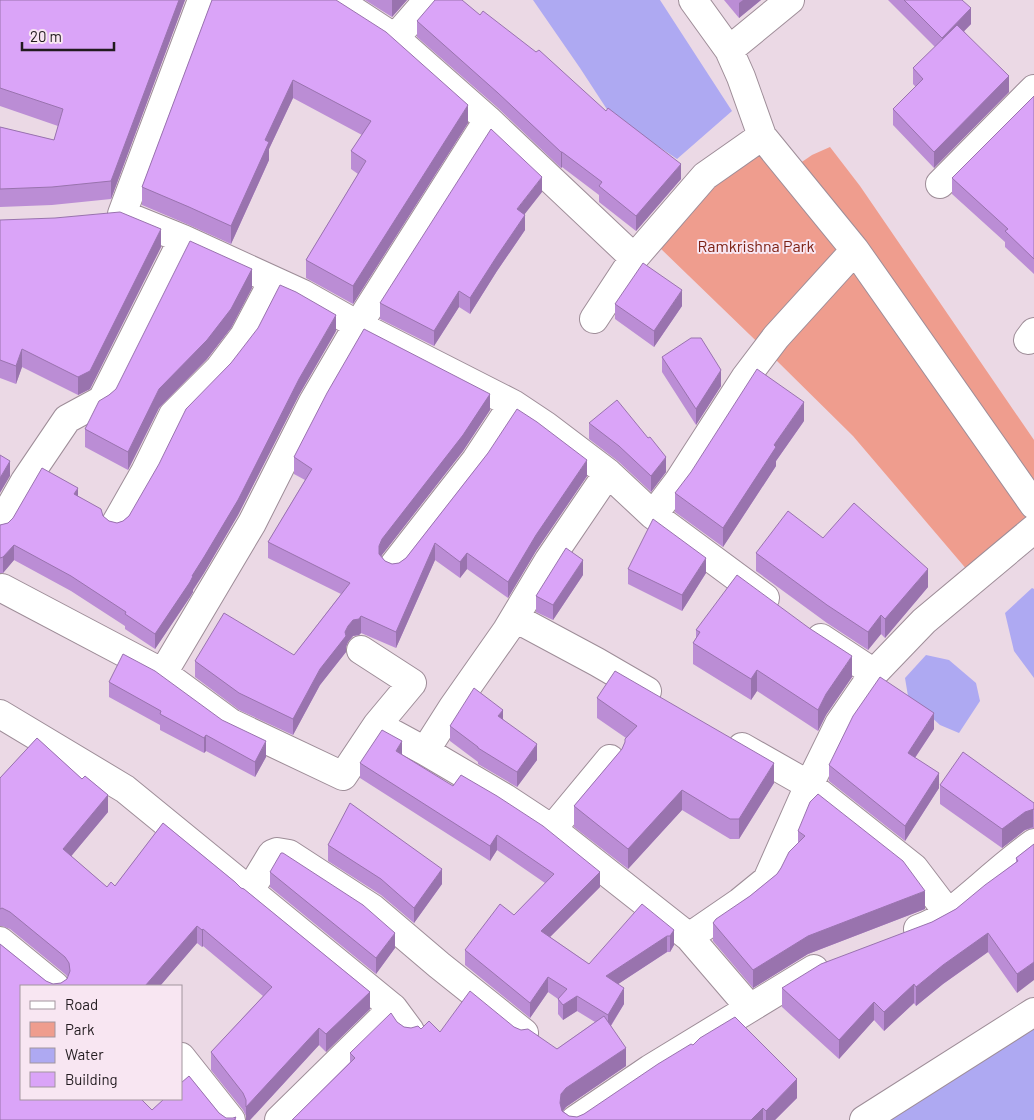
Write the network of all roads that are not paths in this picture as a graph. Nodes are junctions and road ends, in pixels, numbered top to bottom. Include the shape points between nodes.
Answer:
1 (202, 0) edge
2 (337, 0) edge
3 (428, 0) edge
4 (693, 0) edge
5 (790, 0) edge
6 (395, 38) junction
7 (729, 50) junction
8 (1034, 90) edge
9 (488, 120) junction
10 (762, 136) junction
11 (940, 184) dead end
12 (183, 239) junction
13 (855, 250) junction
14 (634, 258) junction
15 (273, 280) junction
16 (594, 318) dead end
17 (358, 325) junction
18 (513, 404) junction
19 (608, 473) junction
20 (1034, 505) edge
21 (653, 516) junction
22 (116, 522) edge
23 (0, 525) edge
24 (1034, 529) edge
25 (394, 565) edge
26 (1, 587) edge
27 (515, 618) junction
28 (361, 650) dead end
29 (163, 673) junction
30 (874, 673) junction
31 (665, 701) edge
32 (0, 714) edge
33 (377, 725) junction
34 (724, 736) edge
35 (426, 750) junction
36 (610, 759) dead end
37 (808, 785) junction
38 (552, 829) junction
39 (1034, 843) edge
40 (249, 892) junction
41 (949, 914) junction
42 (689, 937) junction
43 (898, 937) edge
44 (0, 941) edge
45 (833, 962) edge
46 (54, 985) edge
47 (393, 1008) junction
48 (750, 1008) junction
49 (1034, 1012) edge
50 (410, 1031) edge
51 (524, 1033) edge
52 (182, 1058) edge
53 (231, 1120) edge
54 (279, 1120) edge
55 (575, 1120) edge
56 (864, 1120) edge

1 - 12 street via 112,215
2 - 6 street
3 - 6 street
4 - 7 street
5 - 7 street
6 - 9 street
7 - 10 street
8 - 11 street
9 - 14 street
9 - 17 street
10 - 13 street
10 - 14 street via 706,176
12 - 15 street
12 - 23 street via 102,400 67,419 24,481
13 - 20 street
13 - 21 street via 776,337
14 - 16 street
15 - 17 street
15 - 22 street via 244,336 219,369 173,415
17 - 18 street
17 - 29 street via 313,402 252,522
18 - 19 street
18 - 25 street via 476,460
19 - 21 street
19 - 27 street via 549,560
21 - 30 street
24 - 30 street via 924,621
26 - 29 street
27 - 31 street
27 - 35 street
28 - 33 street via 412,683
29 - 33 street via 231,723 343,776
30 - 37 street via 838,724
32 - 40 street via 125,789
33 - 35 street
34 - 37 street
35 - 38 street
36 - 38 street
37 - 41 street via 914,868
37 - 42 street via 767,880
38 - 42 street
39 - 41 street
40 - 47 street
40 - 51 street via 272,854 289,854 372,908
41 - 43 street
42 - 48 street
44 - 46 street
45 - 48 street via 814,969
47 - 50 street
47 - 54 street
48 - 55 street via 650,1069
49 - 56 street
52 - 53 street

